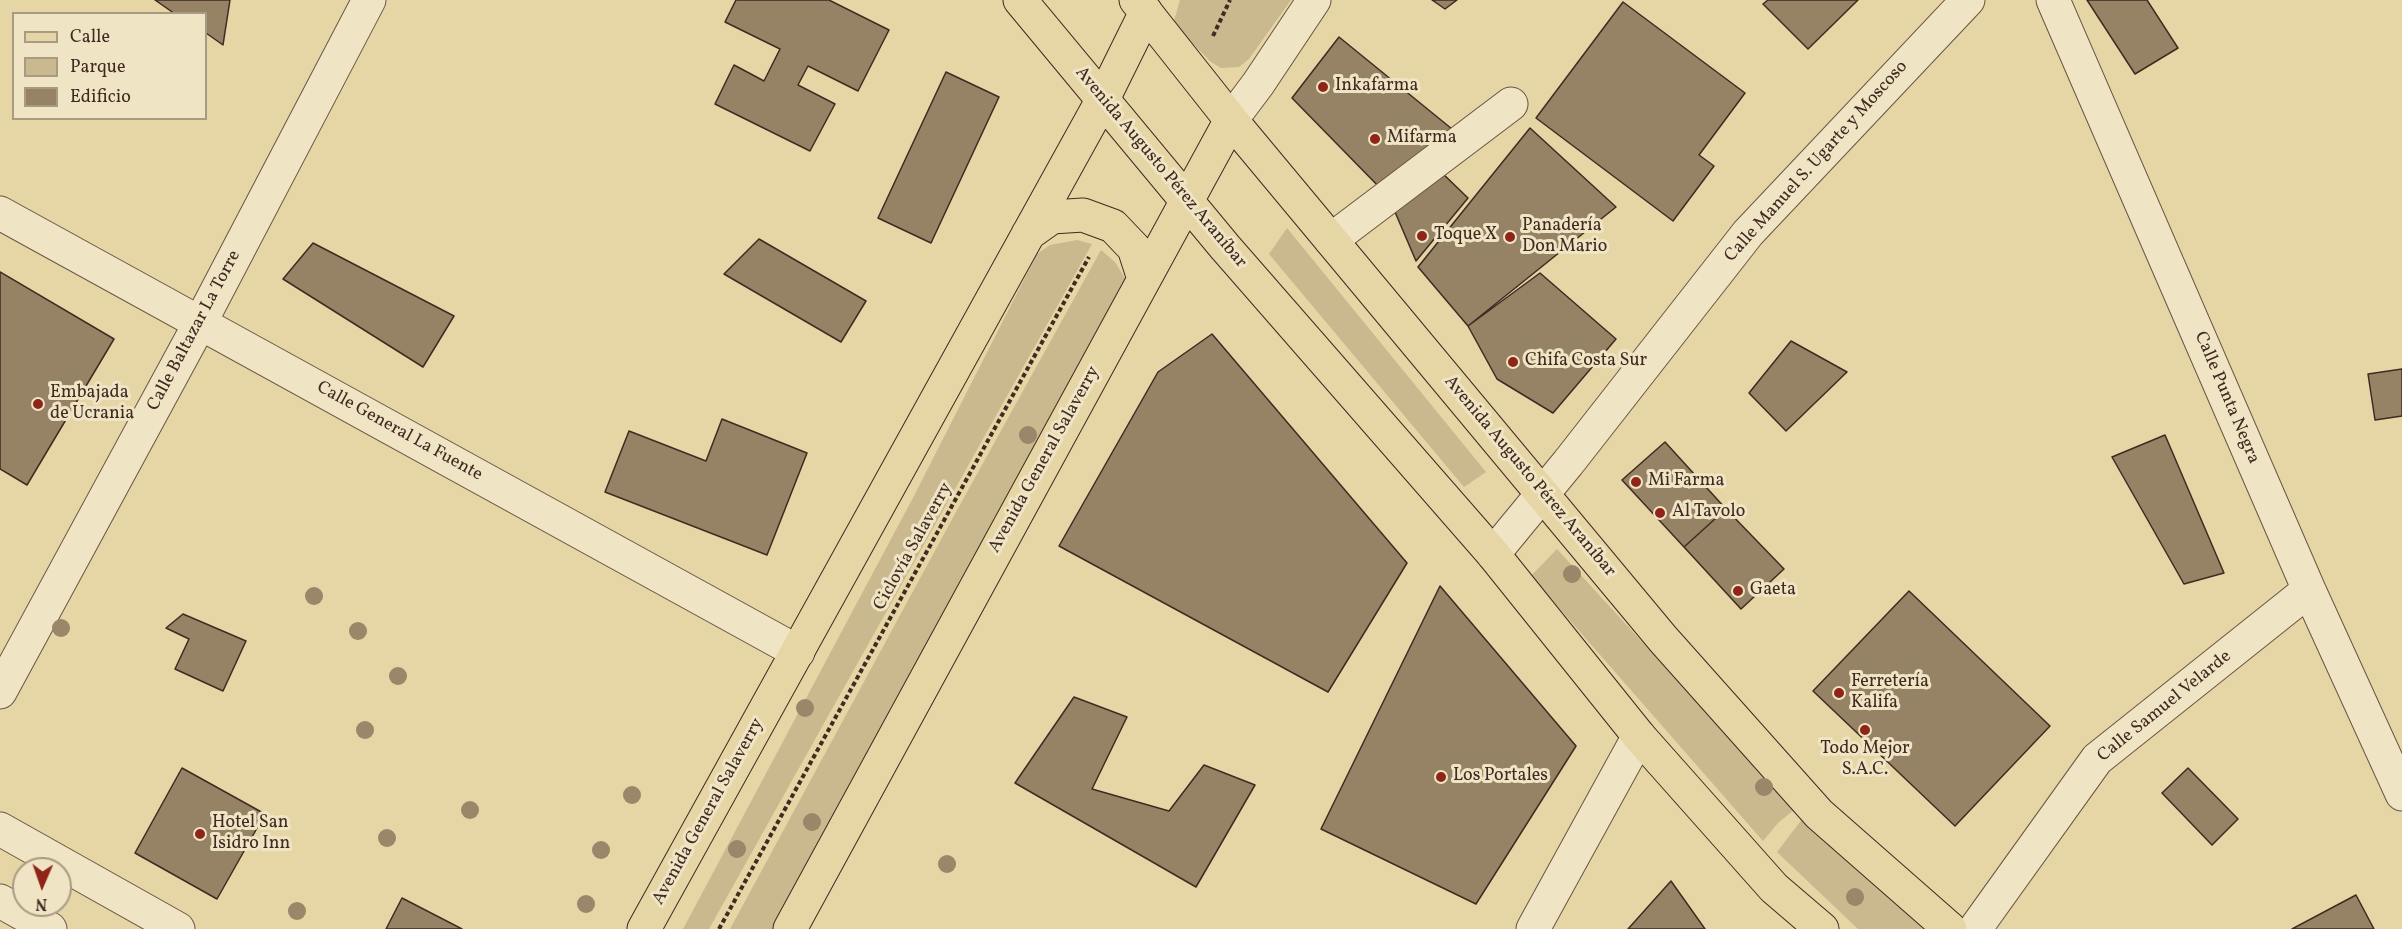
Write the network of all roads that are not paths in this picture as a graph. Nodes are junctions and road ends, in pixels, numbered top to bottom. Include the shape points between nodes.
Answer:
1 (369, 0) edge
2 (1020, 0) edge
3 (1314, 0) edge
4 (1968, 0) edge
5 (2053, 0) edge
6 (1145, 4) edge
7 (1103, 99) junction
8 (1511, 104) dead end
9 (1231, 120) junction
10 (1186, 200) junction
11 (0, 213) edge
12 (1028, 234) junction
13 (1331, 240) junction
14 (1144, 279) junction
15 (200, 323) junction
16 (1543, 494) junction
17 (1492, 554) junction
18 (2309, 590) junction
19 (798, 652) junction
20 (0, 692) edge
21 (1639, 736) junction
22 (2402, 794) edge
23 (0, 829) edge
24 (0, 901) edge
25 (50, 929) edge
26 (178, 929) edge
27 (644, 929) edge
28 (790, 929) edge
29 (1533, 929) edge
30 (1822, 929) edge
31 (1950, 929) edge
32 (1975, 929) edge

1 - 15 street, Calle Baltazar La Torre
2 - 7 main road, Avenida Augusto Pérez Araníbar
3 - 9 street, Avenida General Salaverry
4 - 16 street, Calle Manuel S. Ugarte y Moscoso via 1748,233
5 - 18 street, Calle Punta Negra
6 - 7 main road, Avenida General Salaverry
6 - 9 main road, Avenida Augusto Pérez Araníbar
7 - 10 main road, Avenida Augusto Pérez Araníbar
7 - 12 main road, Avenida General Salaverry
8 - 13 street
9 - 10 main road, Avenida General Salaverry
9 - 13 main road, Avenida Augusto Pérez Araníbar
10 - 14 main road, Avenida General Salaverry
10 - 17 main road, Avenida Augusto Pérez Araníbar
11 - 15 street, Calle General La Fuente
12 - 14 main road via 1052,217 1083,215 1113,226 1134,249
12 - 19 main road, Avenida General Salaverry
13 - 16 main road, Avenida Augusto Pérez Araníbar
14 - 28 main road, Avenida General Salaverry
15 - 19 street, Calle General La Fuente
15 - 20 street, Calle Baltazar La Torre
16 - 17 street, Calle Manuel S. Ugarte y Moscoso
16 - 31 main road, Avenida Augusto Pérez Araníbar via 1664,639 1819,814
17 - 21 main road, Avenida Augusto Pérez Araníbar
18 - 22 street, Calle Punta Negra
18 - 32 street, Calle Samuel Velarde via 2097,759
19 - 27 main road, Avenida General Salaverry
21 - 29 street
21 - 30 main road, Avenida Augusto Pérez Araníbar via 1774,888
23 - 26 street
24 - 25 street

